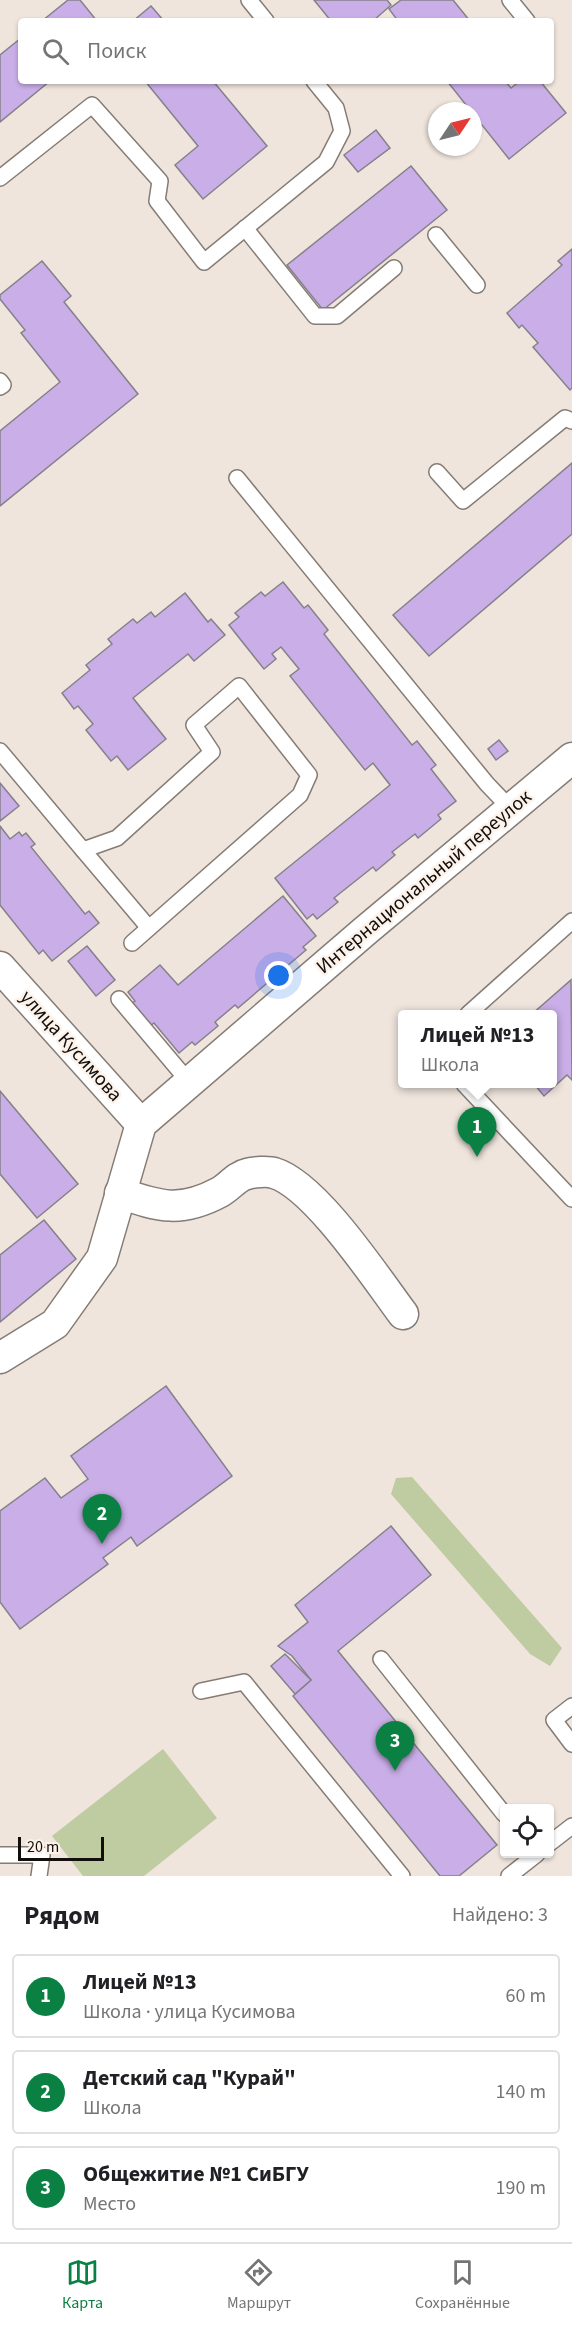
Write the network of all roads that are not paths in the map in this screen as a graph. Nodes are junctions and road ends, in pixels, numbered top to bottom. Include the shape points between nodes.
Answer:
1 (249, 0) edge
2 (510, 0) edge
3 (264, 18) edge
4 (525, 18) edge
5 (316, 84) edge
6 (0, 178) edge
7 (245, 228) junction
8 (436, 235) dead end
9 (394, 268) dead end
10 (477, 285) dead end
11 (0, 381) edge
12 (0, 387) edge
13 (572, 421) edge
14 (437, 472) dead end
15 (237, 478) dead end
16 (0, 751) edge
17 (572, 758) edge
18 (511, 809) junction
19 (83, 850) junction
20 (572, 921) edge
21 (149, 928) junction
22 (132, 943) dead end
23 (0, 967) edge
24 (119, 999) dead end
25 (472, 1010) edge
26 (189, 1082) junction
27 (469, 1088) edge
28 (141, 1124) junction
29 (120, 1193) junction
30 (572, 1199) edge
31 (403, 1314) dead end
32 (0, 1358) edge
33 (381, 1659) dead end
34 (201, 1691) dead end
35 (572, 1706) edge
36 (572, 1744) edge
37 (500, 1809) edge
38 (572, 1826) edge
39 (554, 1840) edge
40 (0, 1856) edge
41 (532, 1858) edge
42 (39, 1876) edge
43 (402, 1876) edge
44 (509, 1876) edge

1 - 3 lane
2 - 4 lane
5 - 7 lane via 336,108 342,131 326,162
6 - 7 lane via 92,105 159,181 157,201 204,262
7 - 9 lane via 315,316 337,316
8 - 10 lane
11 - 12 lane
13 - 14 lane via 565,418 463,501
15 - 18 lane
16 - 19 lane
17 - 18 street, Интернациональный переулок
18 - 26 street, Интернациональный переулок
19 - 21 lane
19 - 21 lane via 117,838 212,752 194,725 239,686 309,775 300,795
20 - 25 lane
21 - 22 lane
23 - 28 street, улица Кусимова
24 - 26 lane
26 - 28 street, Интернациональный переулок
27 - 30 lane
28 - 29 street
29 - 31 street via 173,1208 194,1204 222,1191 245,1174 273,1172 303,1190
29 - 32 street via 102,1258 55,1324
33 - 37 lane
34 - 43 lane via 244,1682
35 - 36 lane via 554,1720
38 - 39 lane
40 - 42 lane via 42,1855
41 - 44 lane

